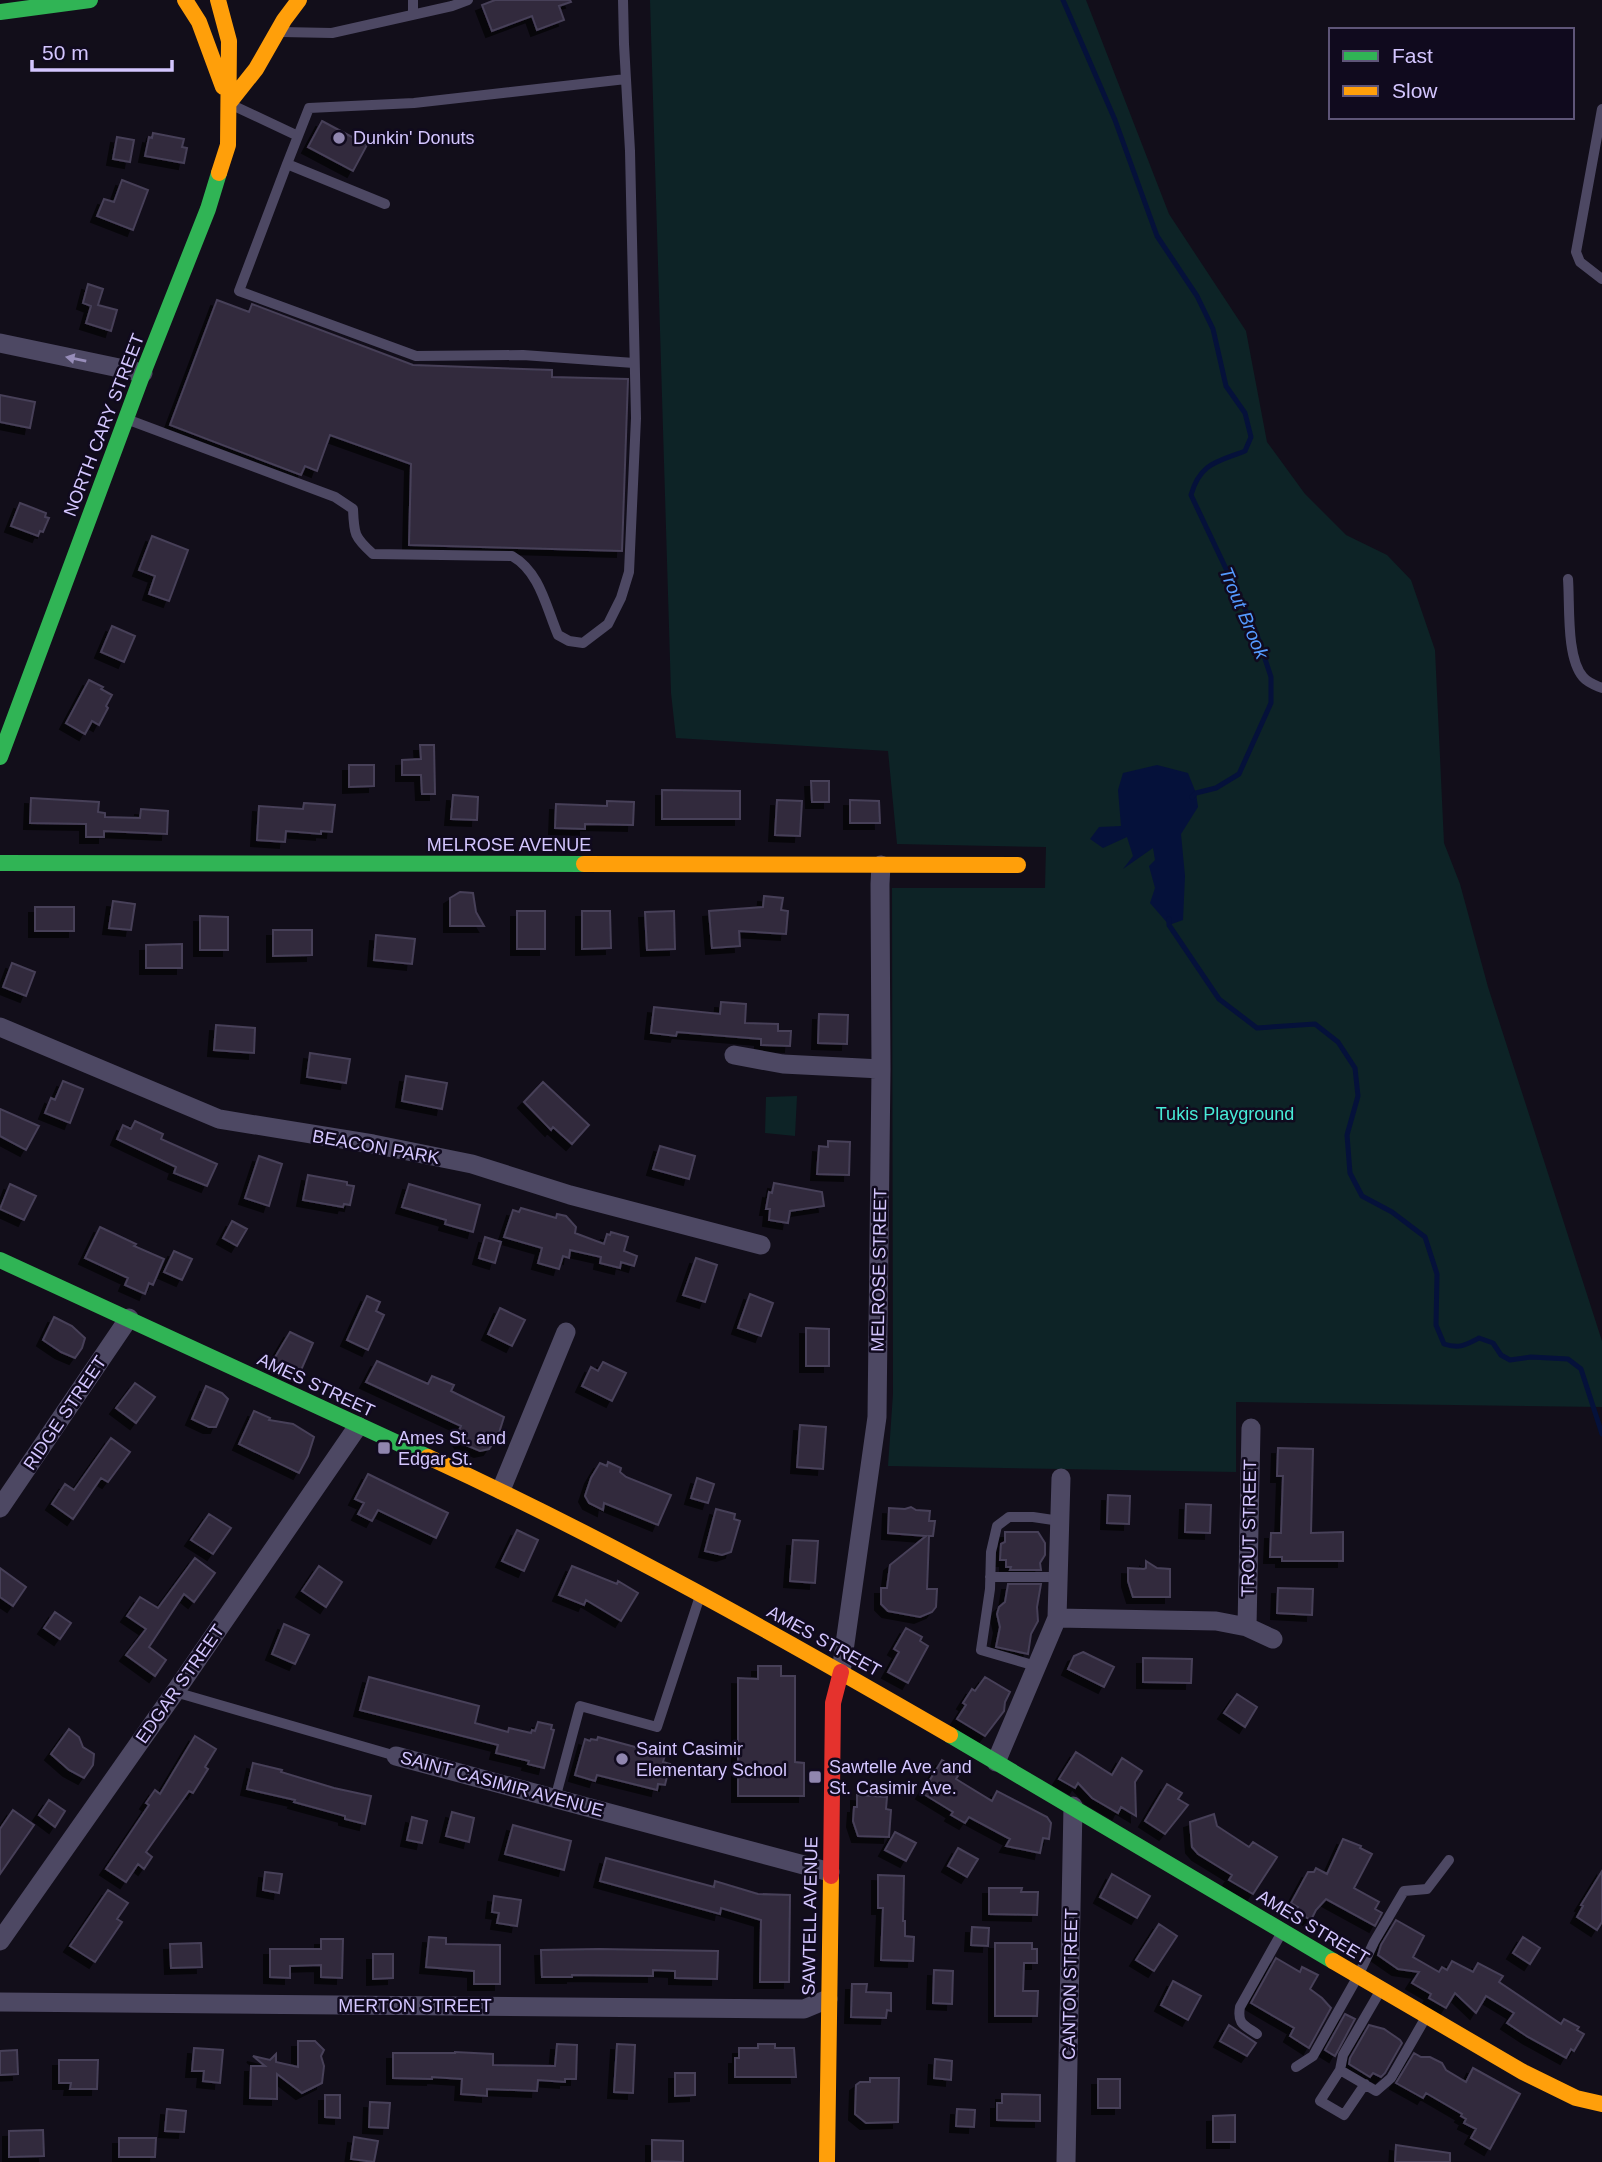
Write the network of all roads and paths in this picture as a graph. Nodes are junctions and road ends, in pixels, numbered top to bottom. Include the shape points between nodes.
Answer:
1 (90, 0) edge
2 (185, 0) edge
3 (218, 0) edge
4 (299, 0) edge
5 (413, 0) edge
6 (468, 0) edge
7 (623, 0) edge
8 (0, 10) edge
9 (413, 15) junction
10 (277, 32) junction
11 (626, 79) junction
12 (229, 103) junction
13 (1602, 109) edge
14 (298, 136) junction
15 (287, 164) junction
16 (385, 204) dead end
17 (1602, 279) edge
18 (0, 343) edge
19 (634, 363) junction
20 (143, 373) junction
21 (126, 419) junction
22 (1568, 579) dead end
23 (1602, 688) edge
24 (0, 757) edge
25 (0, 863) edge
26 (881, 865) junction
27 (1018, 865) dead end
28 (0, 1027) edge
29 (734, 1055) dead end
30 (881, 1069) junction
31 (761, 1245) dead end
32 (0, 1259) edge
33 (129, 1318) junction
34 (566, 1332) dead end
35 (358, 1426) junction
36 (1251, 1428) dead end
37 (1061, 1478) dead end
38 (501, 1490) junction
39 (0, 1508) edge
40 (1060, 1521) junction
41 (990, 1577) junction
42 (1058, 1577) junction
43 (701, 1595) junction
44 (1057, 1618) junction
45 (1247, 1627) junction
46 (1273, 1639) dead end
47 (1036, 1666) junction
48 (841, 1672) junction
49 (175, 1692) junction
50 (396, 1756) joint
51 (996, 1762) junction
52 (555, 1799) junction
53 (1073, 1806) junction
54 (1449, 1860) dead end
55 (830, 1872) junction
56 (1282, 1931) junction
57 (0, 1941) edge
58 (1358, 1976) junction
59 (1381, 1989) junction
60 (828, 1999) junction
61 (0, 2002) edge
62 (1427, 2016) junction
63 (1257, 2034) dead end
64 (1296, 2067) dead end
65 (1340, 2070) junction
66 (1364, 2084) junction
67 (1601, 2104) edge
68 (827, 2162) edge
69 (1066, 2162) edge

1 - 8 street
2 - 12 street, NORTH CARY STREET via 199,22
3 - 12 street, NORTH CARY STREET via 229,41
4 - 10 street
5 - 9 lane
6 - 9 lane
7 - 11 lane
9 - 10 lane via 332,33
10 - 12 street
11 - 14 lane via 414,103 309,108
11 - 19 lane
12 - 14 lane
12 - 20 street, NORTH CARY STREET via 228,145 208,209
13 - 17 lane via 1576,252 1580,262
14 - 15 lane
15 - 16 lane
15 - 19 lane via 240,291 416,356 523,355
20 -> 18 street
19 - 21 lane via 629,572 608,624 583,643 558,635 536,578 524,562 512,556 373,554 359,541 353,509 335,497
20 - 21 street, NORTH CARY STREET
21 - 24 street, NORTH CARY STREET
22 - 23 lane via 1572,650 1581,675
25 - 26 street, MELROSE AVENUE
26 - 27 street, MELROSE AVENUE
26 - 30 street, MELROSE STREET
28 - 31 street, BEACON PARK via 219,1119 472,1164
29 - 30 street via 783,1064
30 - 48 street, MELROSE STREET via 877,1417
32 - 33 street, AMES STREET
33 - 35 street, AMES STREET
33 - 39 street, RIDGE STREET
34 - 38 street
35 - 38 street, AMES STREET
35 - 49 street, EDGAR STREET
36 - 45 street, TROUT STREET
37 - 40 street
38 - 43 street, AMES STREET
40 - 41 lane via 1010,1517 997,1526
40 - 42 street
41 - 42 lane
41 - 47 lane via 981,1650
42 - 44 street
43 - 48 street, AMES STREET
43 - 52 lane via 657,1727 580,1706
44 - 45 street via 1216,1621
44 - 47 street
45 - 46 street
47 - 51 street
48 - 51 street, AMES STREET
48 - 55 street, SAWTELL AVENUE via 833,1703
49 - 50 lane, SAINT CASIMIR AVENUE
49 - 57 street, EDGAR STREET
50 - 52 street, SAINT CASIMIR AVENUE
51 - 53 street, AMES STREET
52 - 55 street, SAINT CASIMIR AVENUE
53 - 56 street, AMES STREET
53 - 69 street, CANTON STREET
54 - 58 lane via 1427,1889 1404,1891
55 - 60 street, SAWTELL AVENUE
56 - 58 street, AMES STREET
56 - 63 lane via 1240,2007 1241,2023
58 - 59 street, AMES STREET
58 - 64 lane via 1313,2056
59 - 62 street, AMES STREET
59 - 65 lane via 1343,2055
60 - 61 street, MERTON STREET via 804,2008
60 - 68 street, SAWTELL AVENUE
62 - 66 lane via 1391,2078 1376,2091
62 - 67 street, AMES STREET via 1523,2072 1576,2098
65 - 66 lane
65 - 66 lane via 1320,2101 1344,2115

